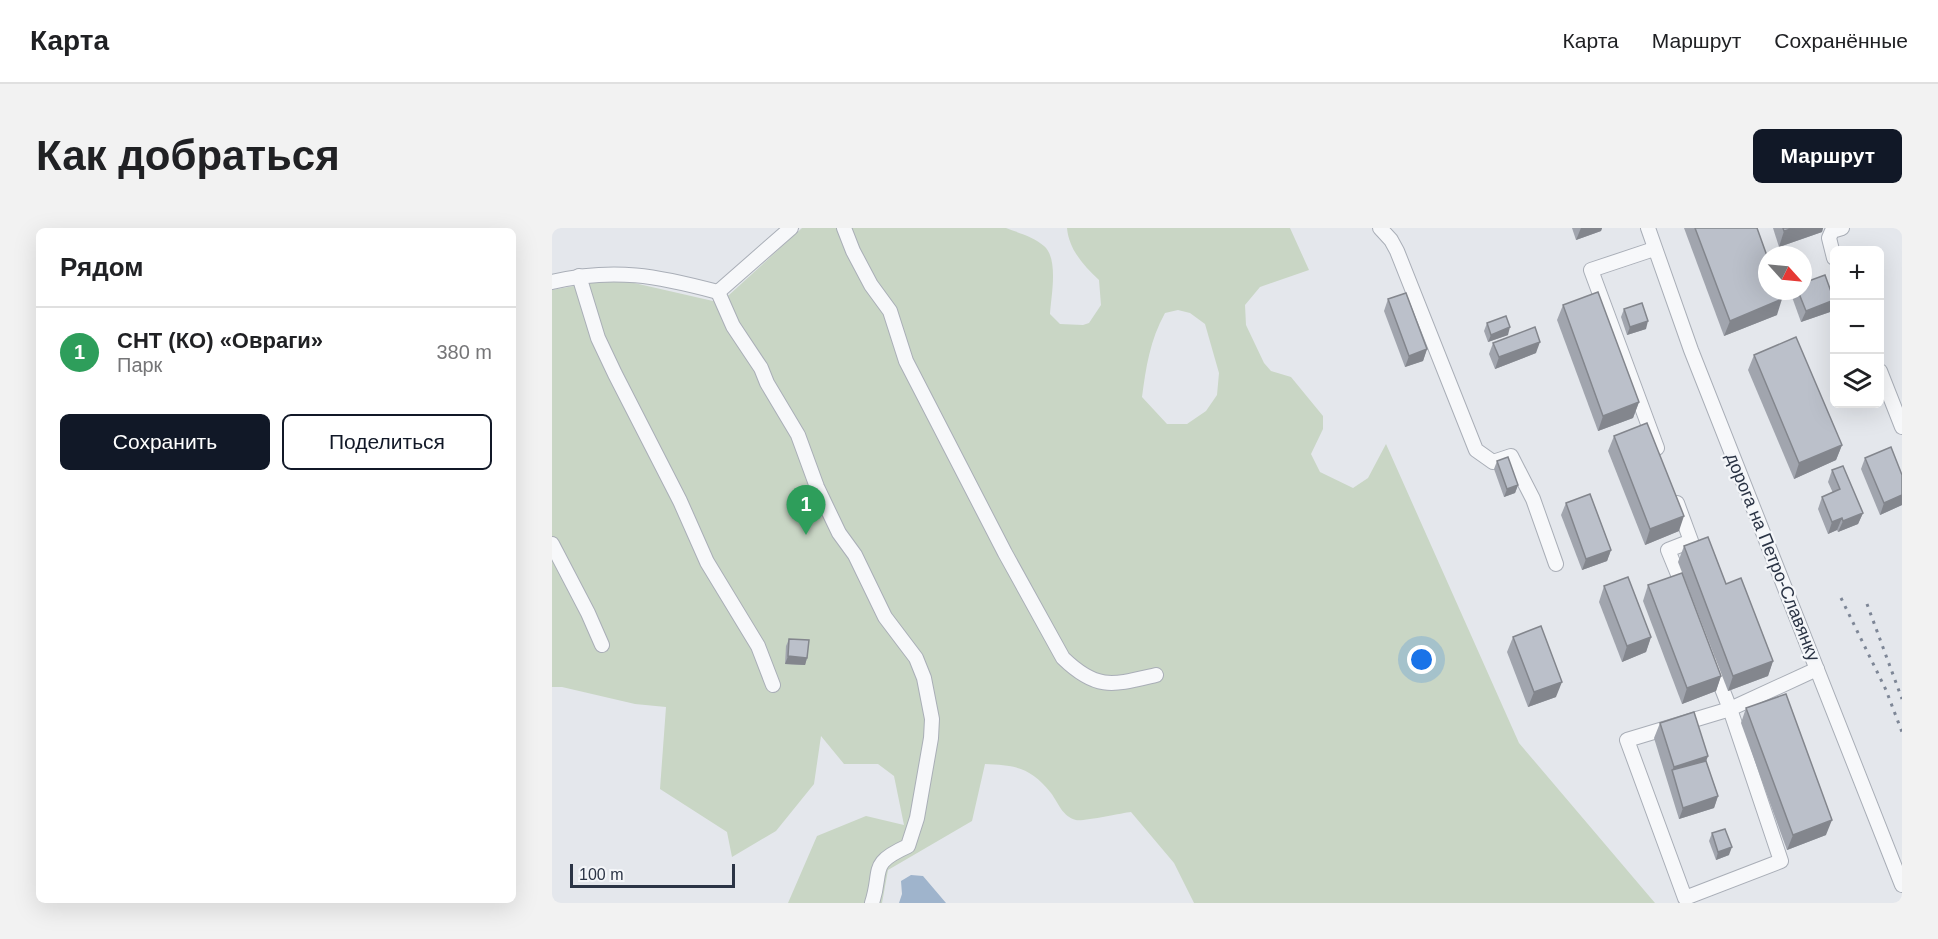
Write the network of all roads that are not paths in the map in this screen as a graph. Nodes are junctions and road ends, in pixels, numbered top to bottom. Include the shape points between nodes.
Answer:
1 (791, 228) edge
2 (844, 228) edge
3 (1380, 228) edge
4 (1648, 228) edge
5 (1842, 228) edge
6 (1831, 246) edge
7 (1654, 249) junction
8 (579, 276) junction
9 (552, 282) edge
10 (718, 292) junction
11 (1884, 381) edge
12 (1902, 428) edge
13 (1663, 465) edge
14 (1671, 487) edge
15 (552, 544) edge
16 (1556, 564) dead end
17 (1689, 603) edge
18 (602, 645) dead end
19 (1706, 645) edge
20 (1817, 669) junction
21 (1156, 675) dead end
22 (773, 685) dead end
23 (1730, 709) junction
24 (1902, 885) edge
25 (872, 903) edge

1 - 10 street
2 - 21 street via 862,268 890,311 906,360 1063,658 1092,680 1110,684
3 - 16 street via 1397,251 1476,450 1493,462 1512,456 1533,499
4 - 7 street, дорога на Петро-Славянку
5 - 6 street via 1832,231
7 - 13 street via 1592,270
7 - 20 street, дорога на Петро-Славянку
8 - 9 street
8 - 10 street via 620,273
8 - 22 street via 598,338 615,374 707,562 758,646
10 - 25 street via 788,415 839,533 855,555 881,611 916,658 924,678 932,719 917,818 908,846 883,859
11 - 12 street
14 - 17 street via 1691,541 1668,550
15 - 18 street
19 - 23 street
20 - 23 street
20 - 24 street, дорога на Петро-Славянку
23 - 23 street via 1627,740 1685,898 1782,861

